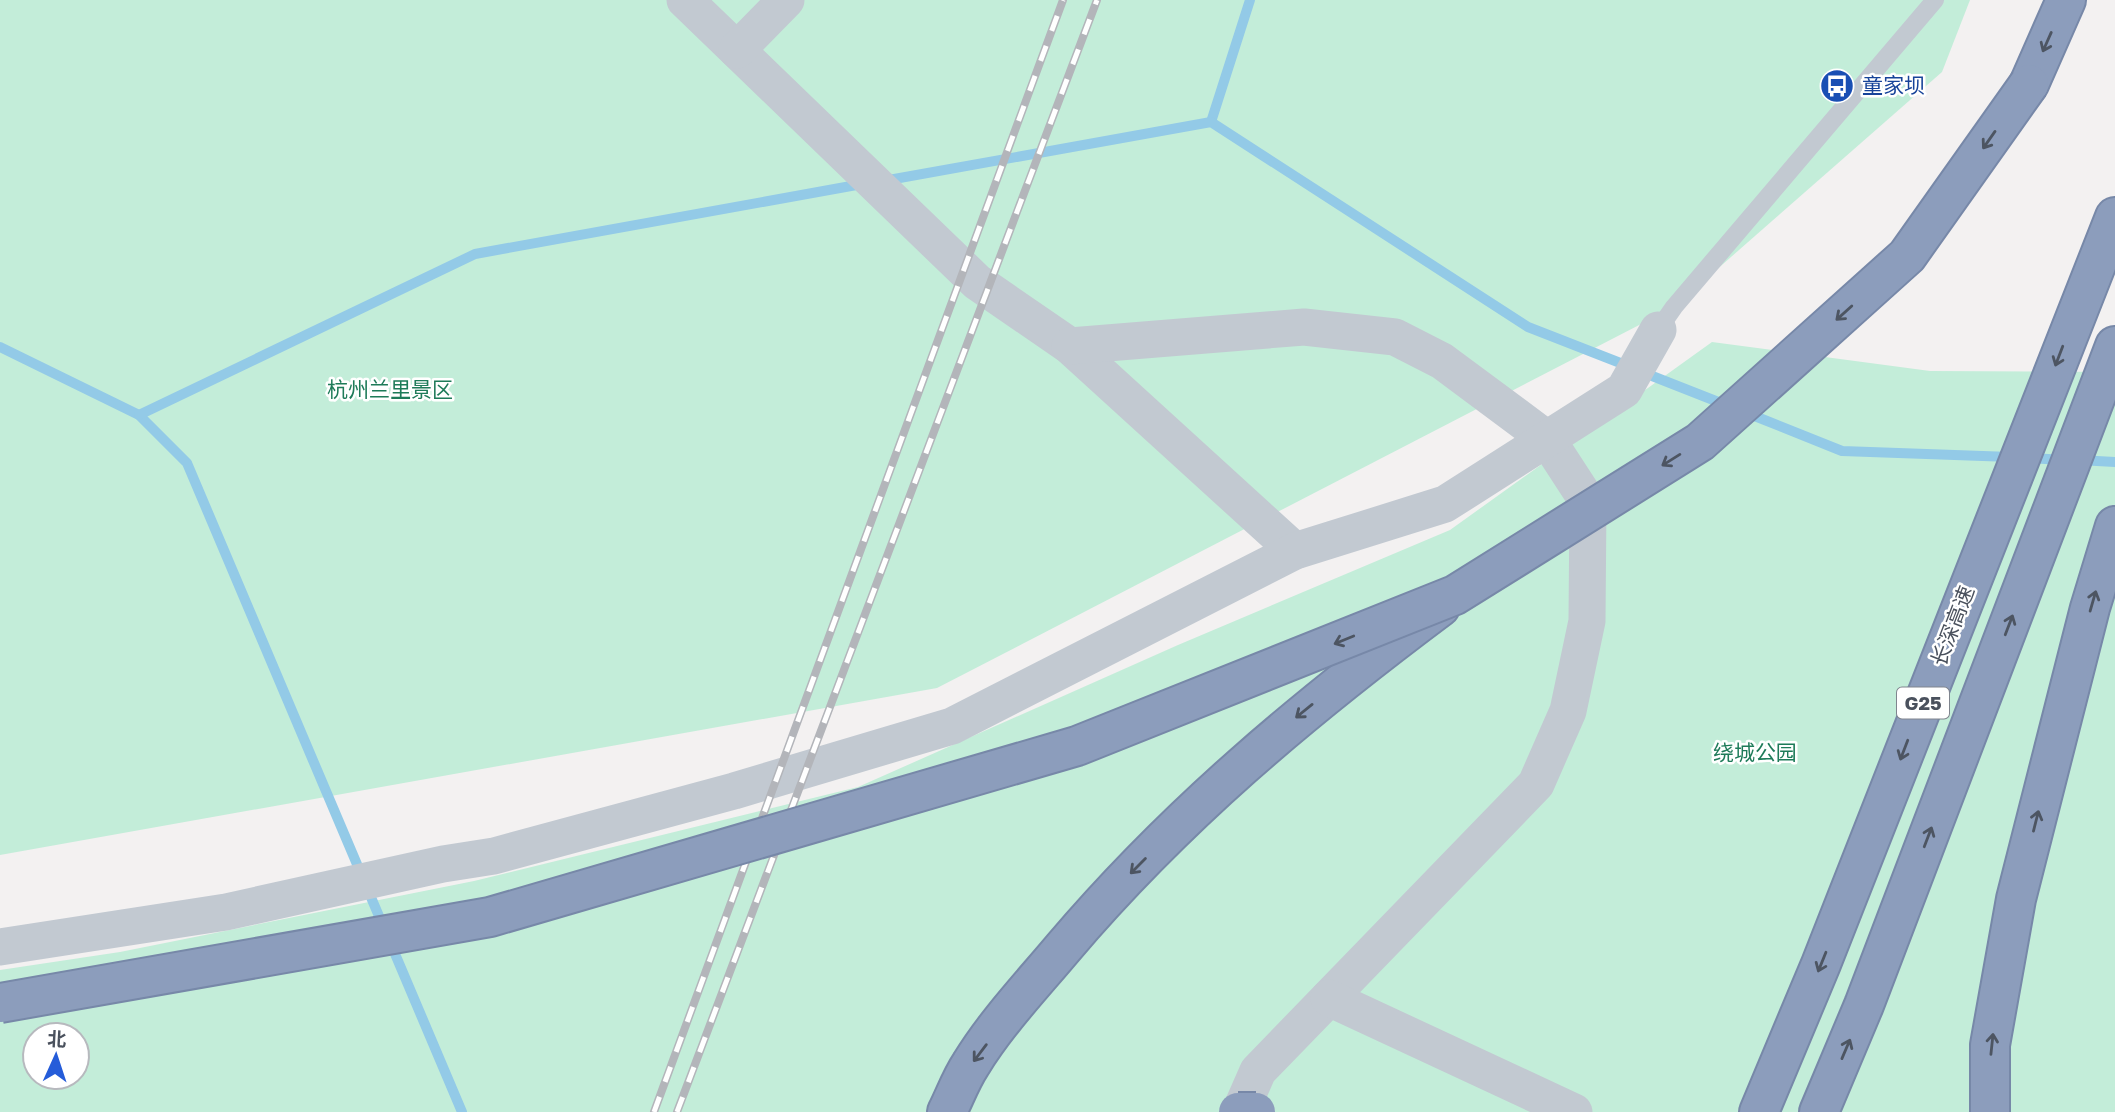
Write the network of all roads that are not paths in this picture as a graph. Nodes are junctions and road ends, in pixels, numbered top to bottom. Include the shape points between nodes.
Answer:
1 (685, 0) edge
2 (786, 0) edge
3 (1935, 0) edge
4 (2066, 0) edge
5 (737, 50) junction
6 (2115, 216) edge
7 (1658, 330) joint
8 (1070, 346) junction
9 (2115, 346) edge
10 (1547, 439) junction
11 (2115, 526) edge
12 (1295, 551) junction
13 (1455, 595) junction
14 (0, 947) edge
15 (1329, 998) junction
16 (0, 1003) edge
17 (947, 1112) edge
18 (1239, 1112) edge
19 (1256, 1112) edge
20 (1574, 1112) edge
21 (1759, 1112) edge
22 (1819, 1112) edge
23 (1990, 1112) edge

1 - 5 street
2 - 5 street
3 - 7 lane
4 -> 13 highway, bridge via 2029,84 1907,256 1700,442
5 - 8 street via 977,282
6 -> 21 highway, 长深高速 / G25
7 - 10 street via 1624,390
8 - 10 street via 1304,327 1395,337 1442,361
8 - 12 street
22 -> 9 highway, G25
10 - 12 street via 1445,504
10 - 15 street via 1588,502 1587,621 1568,711 1536,785
23 -> 11 highway via 1990,1045 2016,900
12 - 14 street via 952,726 494,856 250,907
13 -> 16 highway, bridge via 1077,746 491,917
13 -> 17 highway, bridge via 1261,746 1103,901 971,1065
15 - 18 street via 1258,1071
15 - 20 street
18 - 19 highway, bridge

